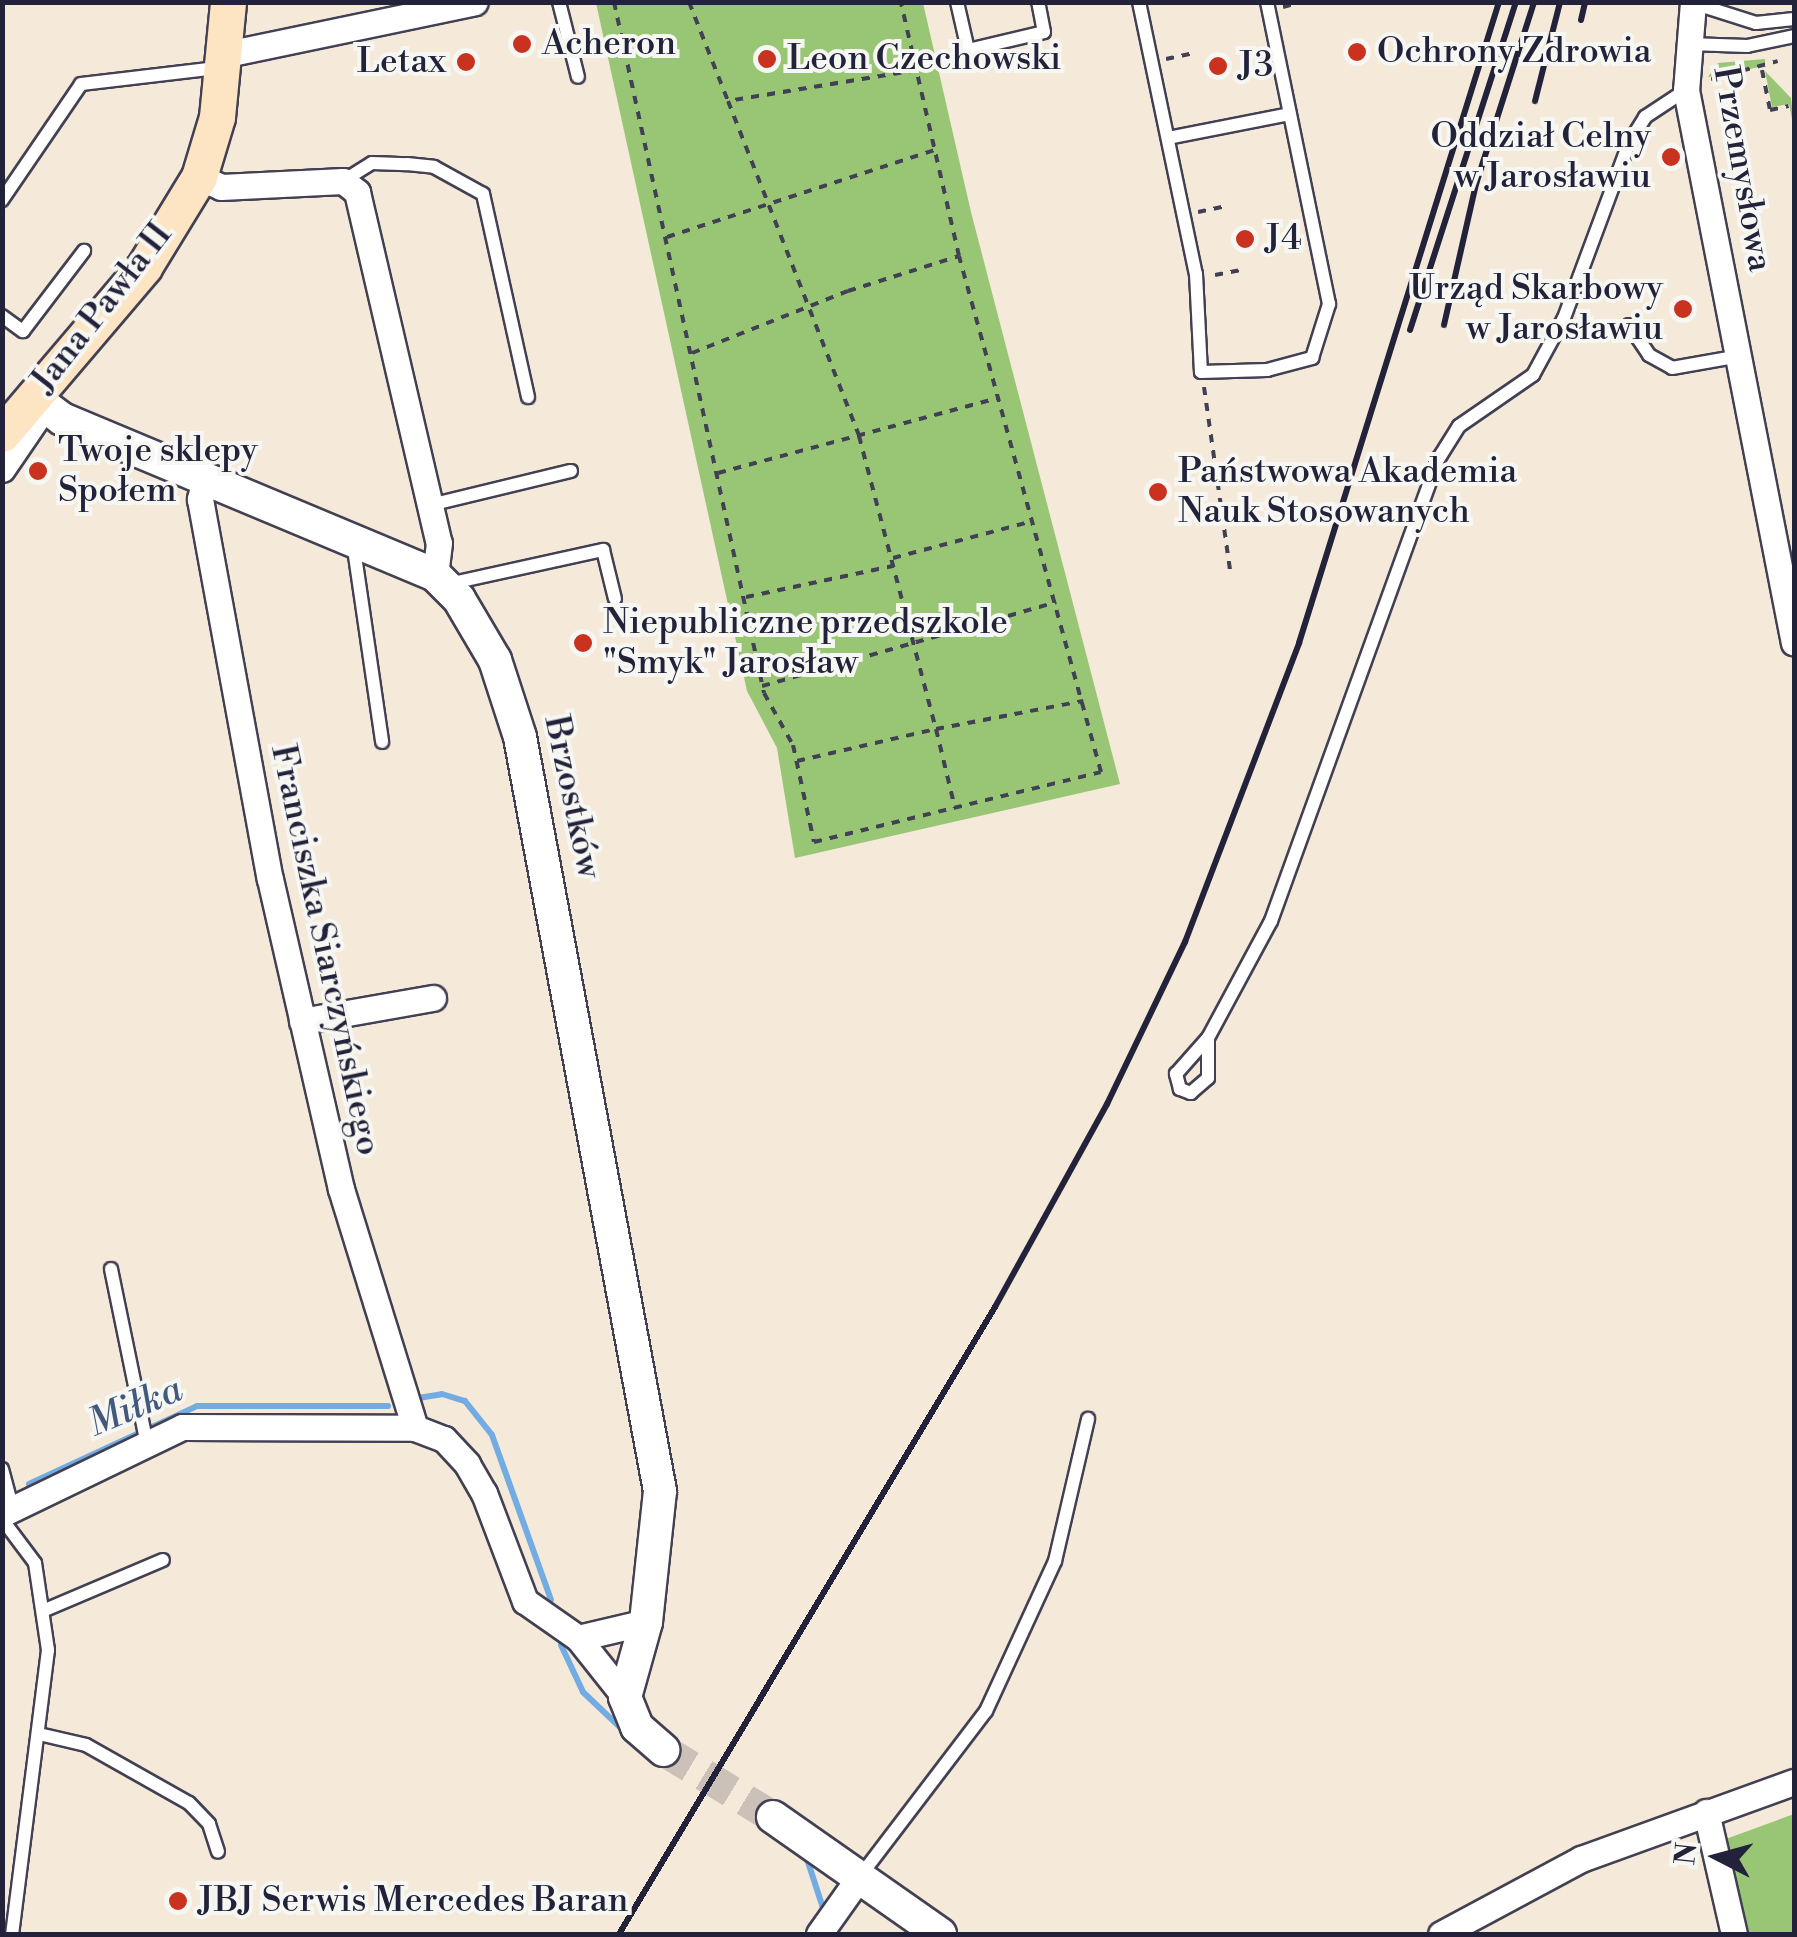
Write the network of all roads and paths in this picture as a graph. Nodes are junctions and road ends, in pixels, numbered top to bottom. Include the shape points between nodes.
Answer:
1 (228, 2) edge
2 (475, 2) edge
3 (559, 2) edge
4 (614, 2) edge
5 (689, 2) edge
6 (900, 2) edge
7 (957, 2) edge
8 (1038, 2) edge
9 (1139, 2) edge
10 (1267, 2) edge
11 (1693, 3) edge
12 (1794, 19) edge
13 (1794, 36) edge
14 (1686, 44) junction
15 (1194, 52) dead end
16 (226, 61) junction
17 (1778, 61) dead end
18 (1151, 62) junction
19 (1762, 69) junction
20 (917, 70) junction
21 (578, 77) dead end
22 (1695, 85) junction
23 (728, 101) junction
24 (1788, 106) dead end
25 (1290, 114) junction
26 (1168, 138) junction
27 (936, 150) junction
28 (198, 177) junction
29 (343, 182) junction
30 (2, 200) edge
31 (766, 205) junction
32 (1226, 206) dead end
33 (1184, 215) junction
34 (667, 238) junction
35 (84, 250) dead end
36 (959, 256) junction
37 (1240, 270) dead end
38 (1196, 279) junction
39 (808, 309) junction
40 (2, 316) edge
41 (1629, 325) dead end
42 (692, 354) junction
43 (1742, 356) junction
44 (1202, 372) junction
45 (528, 397) dead end
46 (997, 398) junction
47 (38, 403) junction
48 (2, 434) edge
49 (859, 436) junction
50 (2, 469) edge
51 (571, 471) dead end
52 (718, 473) junction
53 (205, 480) junction
54 (430, 504) junction
55 (1033, 521) junction
56 (352, 539) junction
57 (890, 558) junction
58 (893, 566) junction
59 (1231, 576) dead end
60 (440, 580) junction
61 (615, 598) dead end
62 (744, 598) junction
63 (1057, 602) junction
64 (1794, 644) edge
65 (913, 645) junction
66 (762, 686) junction
67 (1084, 701) junction
68 (936, 729) junction
69 (382, 742) dead end
70 (797, 761) junction
71 (955, 808) junction
72 (433, 998) dead end
73 (302, 1021) junction
74 (1208, 1038) dead end
75 (111, 1270) dead end
76 (1088, 1419) dead end
77 (415, 1428) junction
78 (146, 1440) junction
79 (2, 1468) edge
80 (6, 1514) edge
81 (163, 1560) dead end
82 (45, 1610) junction
83 (646, 1622) junction
84 (578, 1638) junction
85 (624, 1697) junction
86 (40, 1734) junction
87 (663, 1750) tunnel mouth
88 (1794, 1782) edge
89 (1706, 1812) junction
90 (774, 1818) tunnel mouth
91 (218, 1852) dead end
92 (861, 1874) junction
93 (906, 1924) edge
94 (12, 1934) edge
95 (819, 1934) edge
96 (940, 1934) edge
97 (1442, 1934) edge
98 (1734, 1934) edge

1 - 16 main road, Jana Pawła II
2 - 16 street
3 - 21 lane
4 - 34 path
5 - 23 path
6 - 20 path
7 - 8 lane via 968,50 1044,32
9 - 18 lane
10 - 25 lane
11 - 12 lane via 1756,23
11 - 14 street, Przemysłowa
13 - 14 lane via 1746,46
14 - 22 street, Przemysłowa
15 - 18 path
16 - 28 main road, Jana Pawła II
16 - 30 lane via 81,84
17 - 19 path
18 - 26 lane
19 - 22 path
19 - 24 path via 1770,110
20 - 23 path
20 - 27 path
22 - 43 street, Przemysłowa
22 - 74 lane via 1645,118 1629,142 1564,318 1533,375 1460,426 1439,458 1271,920
23 - 31 path
25 - 26 lane
25 - 44 lane via 1329,304 1312,358 1267,370
26 - 33 lane
27 - 31 path
27 - 36 path
28 - 29 street via 221,187
28 - 47 main road, Jana Pawła II via 144,267
29 - 45 lane via 372,163 407,164 434,167 483,194
29 - 54 street via 357,192
31 - 34 path
31 - 39 path
32 - 33 path
33 - 38 lane
34 - 42 path
35 - 40 lane via 24,331
36 - 39 path
36 - 46 path
37 - 38 path
38 - 44 lane
39 - 42 path
39 - 49 path
41 - 43 lane via 1649,354 1672,368
42 - 52 path
43 - 64 street, Przemysłowa
44 - 59 path
46 - 49 path
46 - 55 path
47 - 48 main road, Jana Pawła II
47 - 50 street
47 - 53 street
49 - 52 path
49 - 57 path
51 - 54 lane
52 - 62 path
53 - 56 street
53 - 73 street, Franciszka Siarczyńskiego via 200,499
54 - 60 street
55 - 57 path
55 - 63 path
56 - 60 street
56 - 69 lane
57 - 58 path
58 - 62 path
58 - 65 path
60 - 61 lane via 603,550
60 - 83 street, Brzostków via 495,660 520,737 660,1491
62 - 66 path
63 - 65 path
63 - 67 path
65 - 66 path
65 - 68 path
66 - 70 path
67 - 68 path
67 - 71 path via 1101,772
68 - 70 path
68 - 71 path
70 - 71 path via 814,842
72 - 73 street
73 - 77 street, Franciszka Siarczyńskiego via 340,1190
75 - 78 lane
76 - 92 lane via 1055,1562 986,1711
77 - 78 street via 182,1428
77 - 84 street via 444,1439 467,1464 525,1602
78 - 80 street
79 - 80 lane
80 - 82 lane via 28,1546
81 - 82 lane
82 - 86 lane via 48,1666
83 - 84 street
83 - 85 street, Brzostków
84 - 85 street
85 - 87 street via 638,1728
86 - 91 lane via 86,1746 189,1803 210,1824
86 - 94 lane
88 - 89 street
89 - 97 street via 1581,1859
89 - 98 street
90 - 92 street
92 - 93 street
92 - 95 street
93 - 96 street

